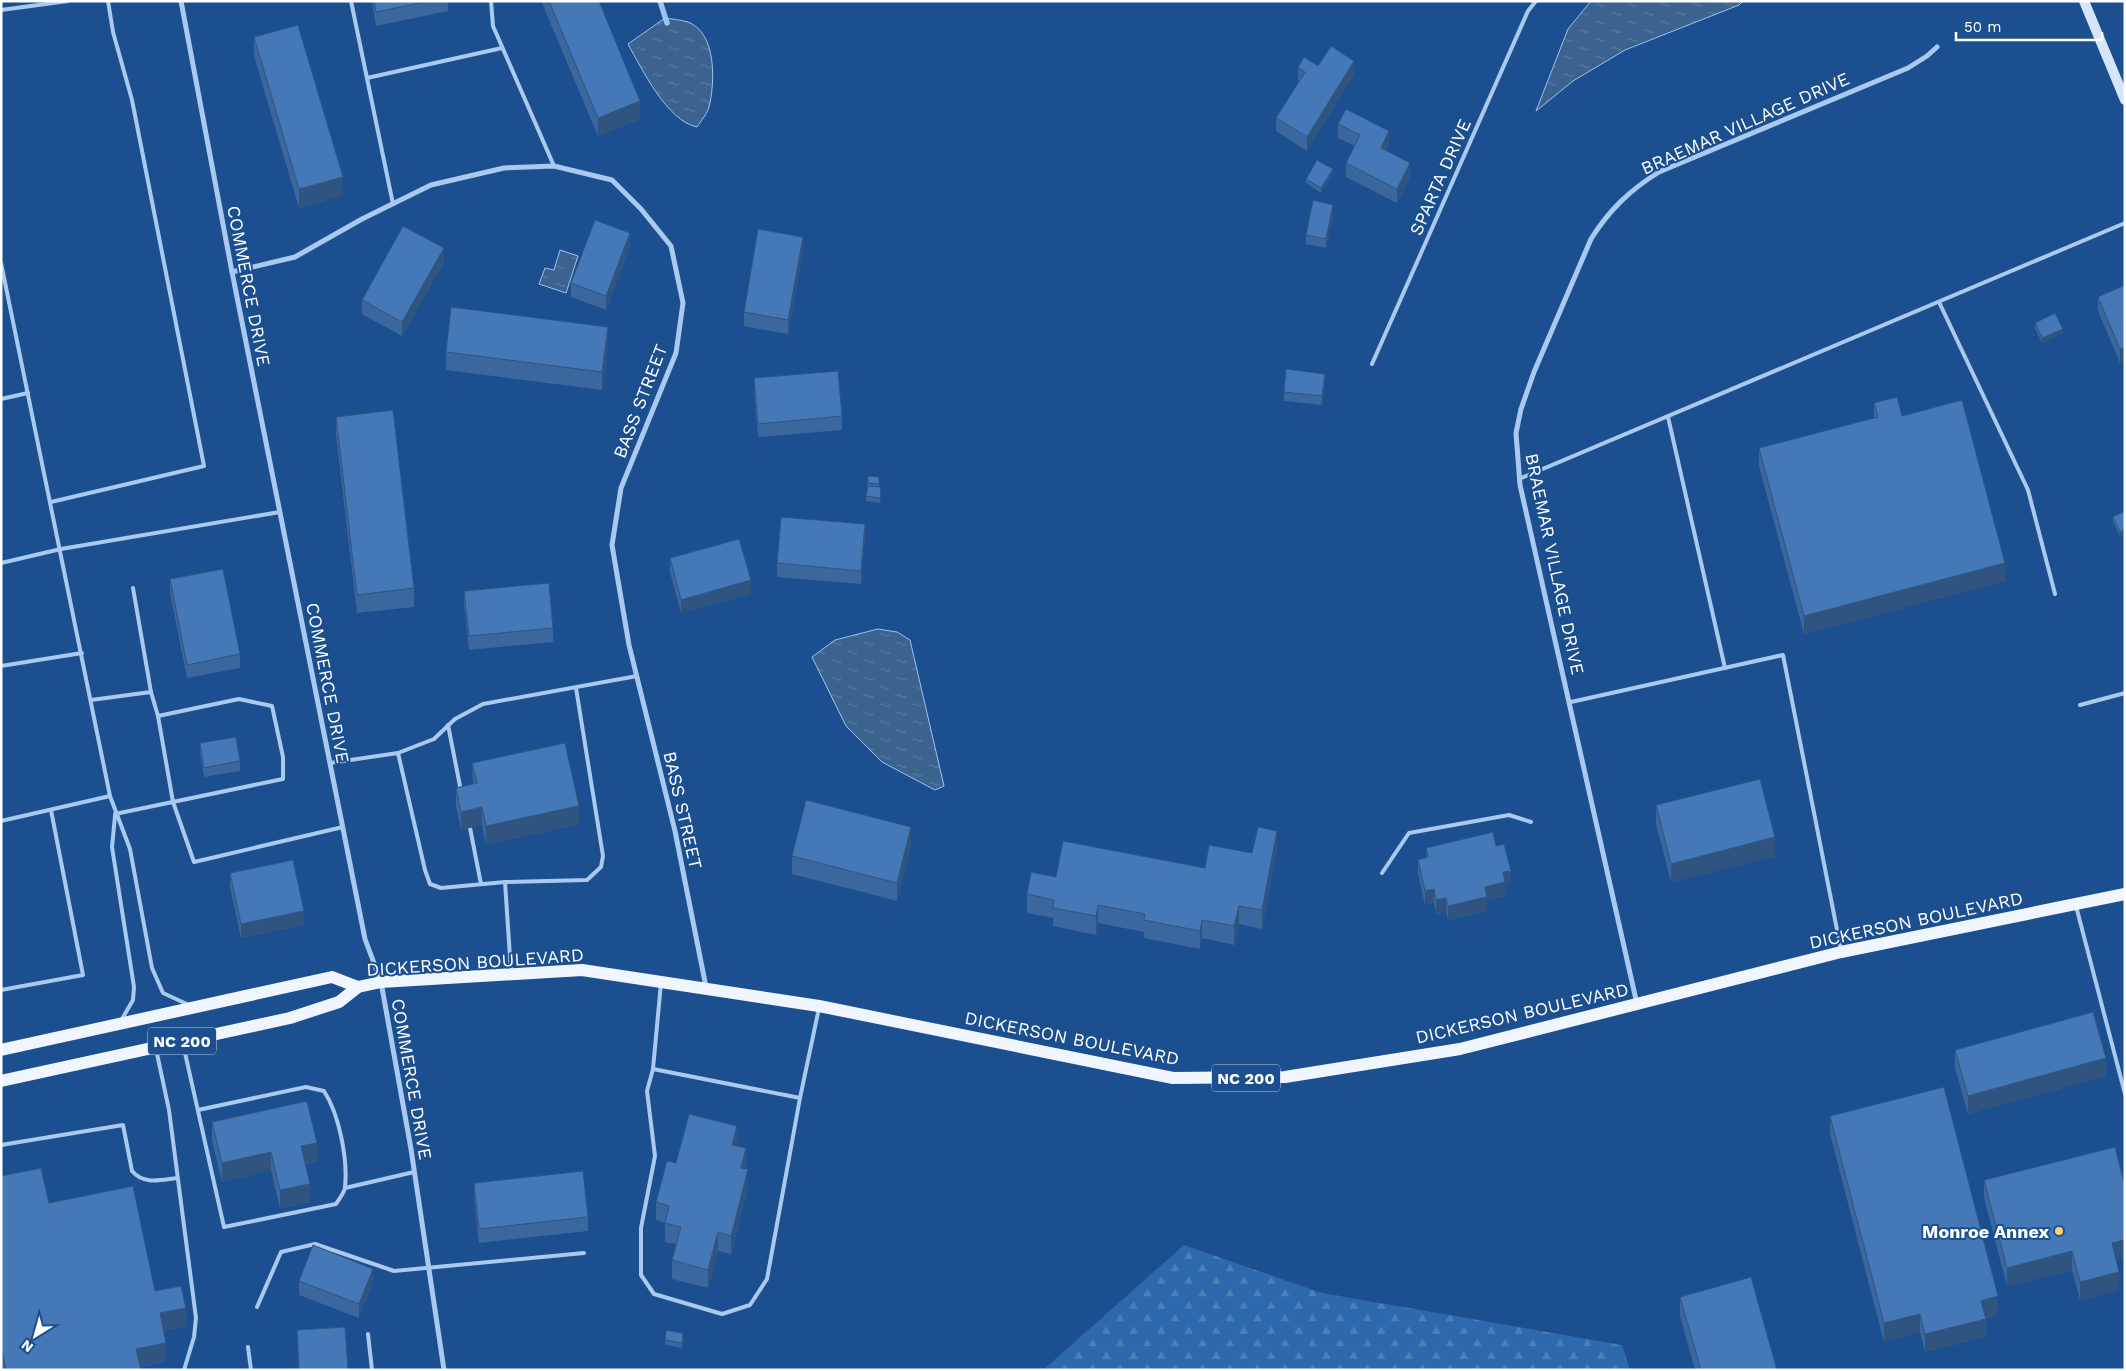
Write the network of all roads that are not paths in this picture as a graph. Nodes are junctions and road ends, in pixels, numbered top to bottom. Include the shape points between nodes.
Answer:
1 (68, 1) edge
2 (108, 1) edge
3 (182, 1) edge
4 (351, 1) edge
5 (491, 1) edge
6 (1536, 1) edge
7 (2084, 1) edge
8 (1, 10) edge
9 (1937, 47) dead end
10 (502, 48) junction
11 (367, 78) junction
12 (2125, 100) edge
13 (554, 166) junction
14 (393, 204) junction
15 (2125, 223) edge
16 (1, 263) edge
17 (232, 272) junction
18 (1939, 302) junction
19 (1372, 364) dead end
20 (28, 393) junction
21 (1, 399) edge
22 (1668, 417) junction
23 (1520, 479) junction
24 (51, 502) junction
25 (280, 512) junction
26 (60, 549) junction
27 (1, 563) edge
28 (133, 588) dead end
29 (2055, 594) dead end
30 (82, 653) junction
31 (1, 666) edge
32 (1725, 668) junction
33 (637, 676) junction
34 (576, 688) junction
35 (151, 692) junction
36 (2125, 693) edge
37 (91, 700) junction
38 (1571, 702) junction
39 (2080, 705) dead end
40 (158, 716) junction
41 (448, 725) junction
42 (398, 754) junction
43 (330, 764) junction
44 (462, 795) edge
45 (110, 796) junction
46 (172, 802) junction
47 (51, 810) junction
48 (115, 814) junction
49 (1, 821) edge
50 (1532, 822) dead end
51 (343, 827) junction
52 (470, 828) edge
53 (1382, 874) dead end
54 (506, 882) junction
55 (481, 884) junction
56 (2125, 894) edge
57 (2076, 904) junction
58 (1841, 952) junction
59 (511, 974) junction
60 (662, 981) junction
61 (382, 982) junction
62 (358, 987) junction
63 (706, 988) junction
64 (1, 990) edge
65 (1637, 1005) junction
66 (819, 1006) junction
67 (194, 1008) junction
68 (119, 1024) junction
69 (182, 1041) junction
70 (156, 1047) junction
71 (1, 1050) edge
72 (653, 1069) junction
73 (1, 1081) edge
74 (2125, 1094) edge
75 (800, 1098) junction
76 (198, 1110) junction
77 (1, 1146) edge
78 (414, 1172) junction
79 (177, 1178) junction
80 (345, 1188) junction
81 (584, 1253) dead end
82 (428, 1268) junction
83 (257, 1307) dead end
84 (368, 1334) dead end
85 (248, 1347) dead end
86 (184, 1370) edge
87 (250, 1370) edge
88 (372, 1370) edge
89 (444, 1370) edge

1 - 8 lane
2 - 24 lane via 132,100 204,466
3 - 17 street, COMMERCE DRIVE
4 - 11 lane
5 - 10 lane via 493,26
6 - 19 lane, SPARTA DRIVE via 1528,11
7 - 12 main road
9 - 23 street, BRAEMAR VILLAGE DRIVE via 1908,68 1660,172 1619,201 1591,239 1521,408 1516,433
10 - 11 lane
10 - 13 lane
11 - 14 lane
13 - 14 street, BASS STREET via 504,168 431,185
13 - 33 street, BASS STREET via 612,180 641,209 671,246 683,303 676,353 621,488 612,545
14 - 17 street, BASS STREET via 295,258
15 - 18 lane
16 - 20 lane
17 - 25 street, COMMERCE DRIVE
18 - 22 lane
18 - 29 lane via 2028,490
20 - 21 lane
20 - 24 lane
22 - 23 lane
22 - 32 lane
23 - 38 street, BRAEMAR VILLAGE DRIVE
24 - 26 lane
25 - 26 lane
25 - 43 street, COMMERCE DRIVE
26 - 27 lane
26 - 30 lane
28 - 35 lane
30 - 31 lane
30 - 37 lane
32 - 38 lane
32 - 58 lane via 1783,655
33 - 34 lane
33 - 63 street, BASS STREET via 675,831
34 - 41 lane via 483,704
34 - 54 lane via 603,856 601,867 587,880
35 - 37 lane
35 - 40 lane
36 - 39 lane
37 - 45 lane
38 - 65 street, BRAEMAR VILLAGE DRIVE
40 - 46 lane
40 - 46 lane via 240,699 272,706 283,757 284,779
41 - 42 lane via 434,738
41 - 44 lane
42 - 43 lane
42 - 55 lane via 430,884 441,888
43 - 51 street, COMMERCE DRIVE
45 - 47 lane
45 - 48 lane
46 - 48 lane
46 - 51 lane via 194,862
47 - 49 lane
47 - 64 lane via 83,975
48 - 67 lane via 130,849 152,968 163,993
48 - 68 lane via 112,847 134,987 133,1000
50 - 53 lane via 1509,815 1409,833
51 - 61 street, COMMERCE DRIVE via 365,939
52 - 55 lane
54 - 55 lane
54 - 59 lane
56 - 57 main road, DICKERSON BOULEVARD / NC 200
57 - 58 main road, DICKERSON BOULEVARD / NC 200
57 - 74 lane
58 - 65 main road, DICKERSON BOULEVARD / NC 200
59 - 60 main road, DICKERSON BOULEVARD / NC 200 via 582,970
59 - 61 main road, DICKERSON BOULEVARD / NC 200
60 - 63 main road, DICKERSON BOULEVARD / NC 200
60 - 72 lane
61 - 62 main road, DICKERSON BOULEVARD / NC 200
61 - 78 street, COMMERCE DRIVE
62 - 67 main road, DICKERSON BOULEVARD / NC 200 via 332,976
62 - 69 main road, DICKERSON BOULEVARD / NC 200 via 339,1002 298,1015
63 - 66 main road, DICKERSON BOULEVARD / NC 200
65 - 66 main road, DICKERSON BOULEVARD / NC 200 via 1460,1049 1285,1077 1183,1078
66 - 75 lane
67 - 68 main road, DICKERSON BOULEVARD / NC 200
68 - 71 main road, DICKERSON BOULEVARD / NC 200
69 - 70 main road, DICKERSON BOULEVARD / NC 200
69 - 76 lane
70 - 73 main road, DICKERSON BOULEVARD / NC 200
70 - 79 lane via 169,1110
72 - 75 lane
72 - 75 lane via 647,1091 655,1156 641,1228 641,1274 654,1294 722,1314 750,1305 767,1279
76 - 80 lane via 306,1087 324,1091 333,1104 342,1144
76 - 80 lane via 224,1227 336,1204
77 - 79 lane via 123,1125 132,1171 136,1176 148,1181
78 - 80 lane
78 - 82 street, COMMERCE DRIVE
79 - 86 lane via 196,1318
81 - 82 lane
82 - 83 lane via 394,1271 315,1244 280,1252
82 - 89 street, COMMERCE DRIVE
84 - 88 lane
85 - 87 lane

